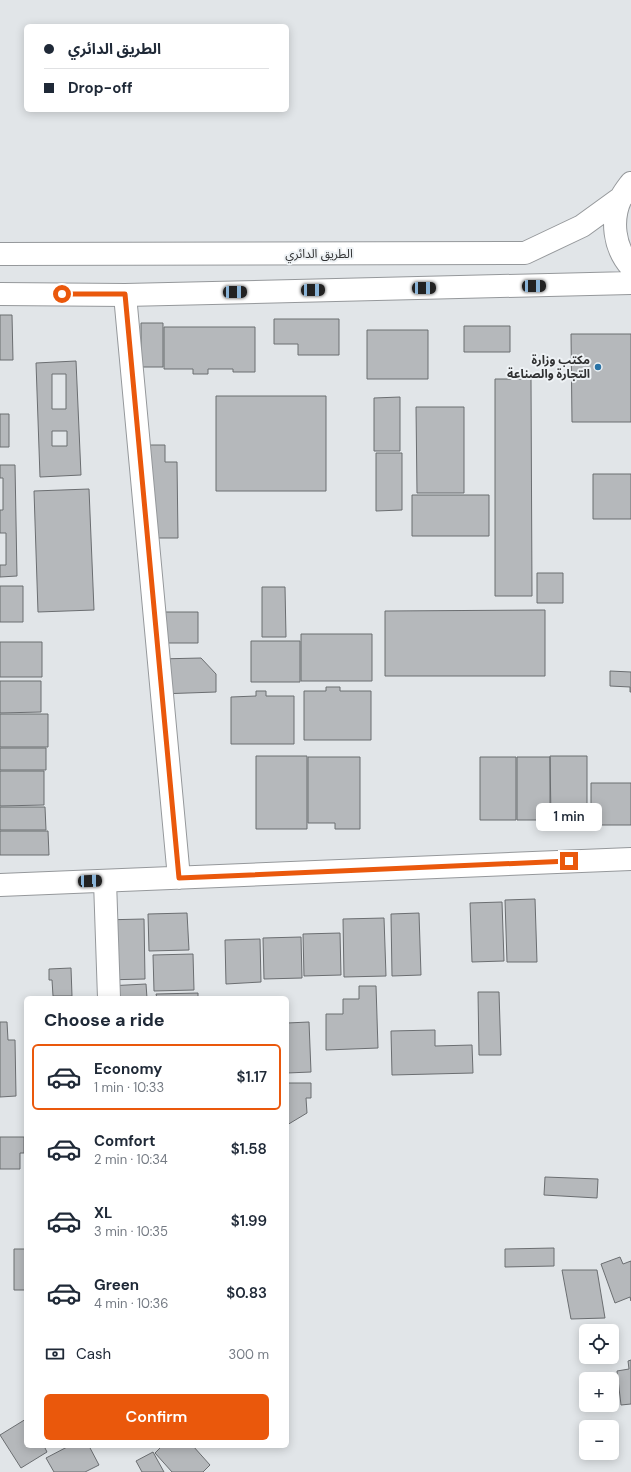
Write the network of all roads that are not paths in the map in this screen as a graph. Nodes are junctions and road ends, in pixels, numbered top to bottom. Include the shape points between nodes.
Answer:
1 (626, 190) edge
2 (0, 254) edge
3 (631, 267) edge
4 (631, 283) edge
5 (0, 294) edge
6 (125, 294) junction
7 (631, 859) edge
8 (179, 878) junction
9 (105, 881) junction
10 (0, 885) edge
11 (109, 996) edge

1 - 2 main road, الطريق الدائري via 582,226 525,253
1 - 3 main road via 616,212 615,229 618,245
4 - 6 main road
5 - 6 main road
6 - 8 main road
7 - 8 main road
8 - 9 main road
9 - 10 main road
9 - 11 main road

